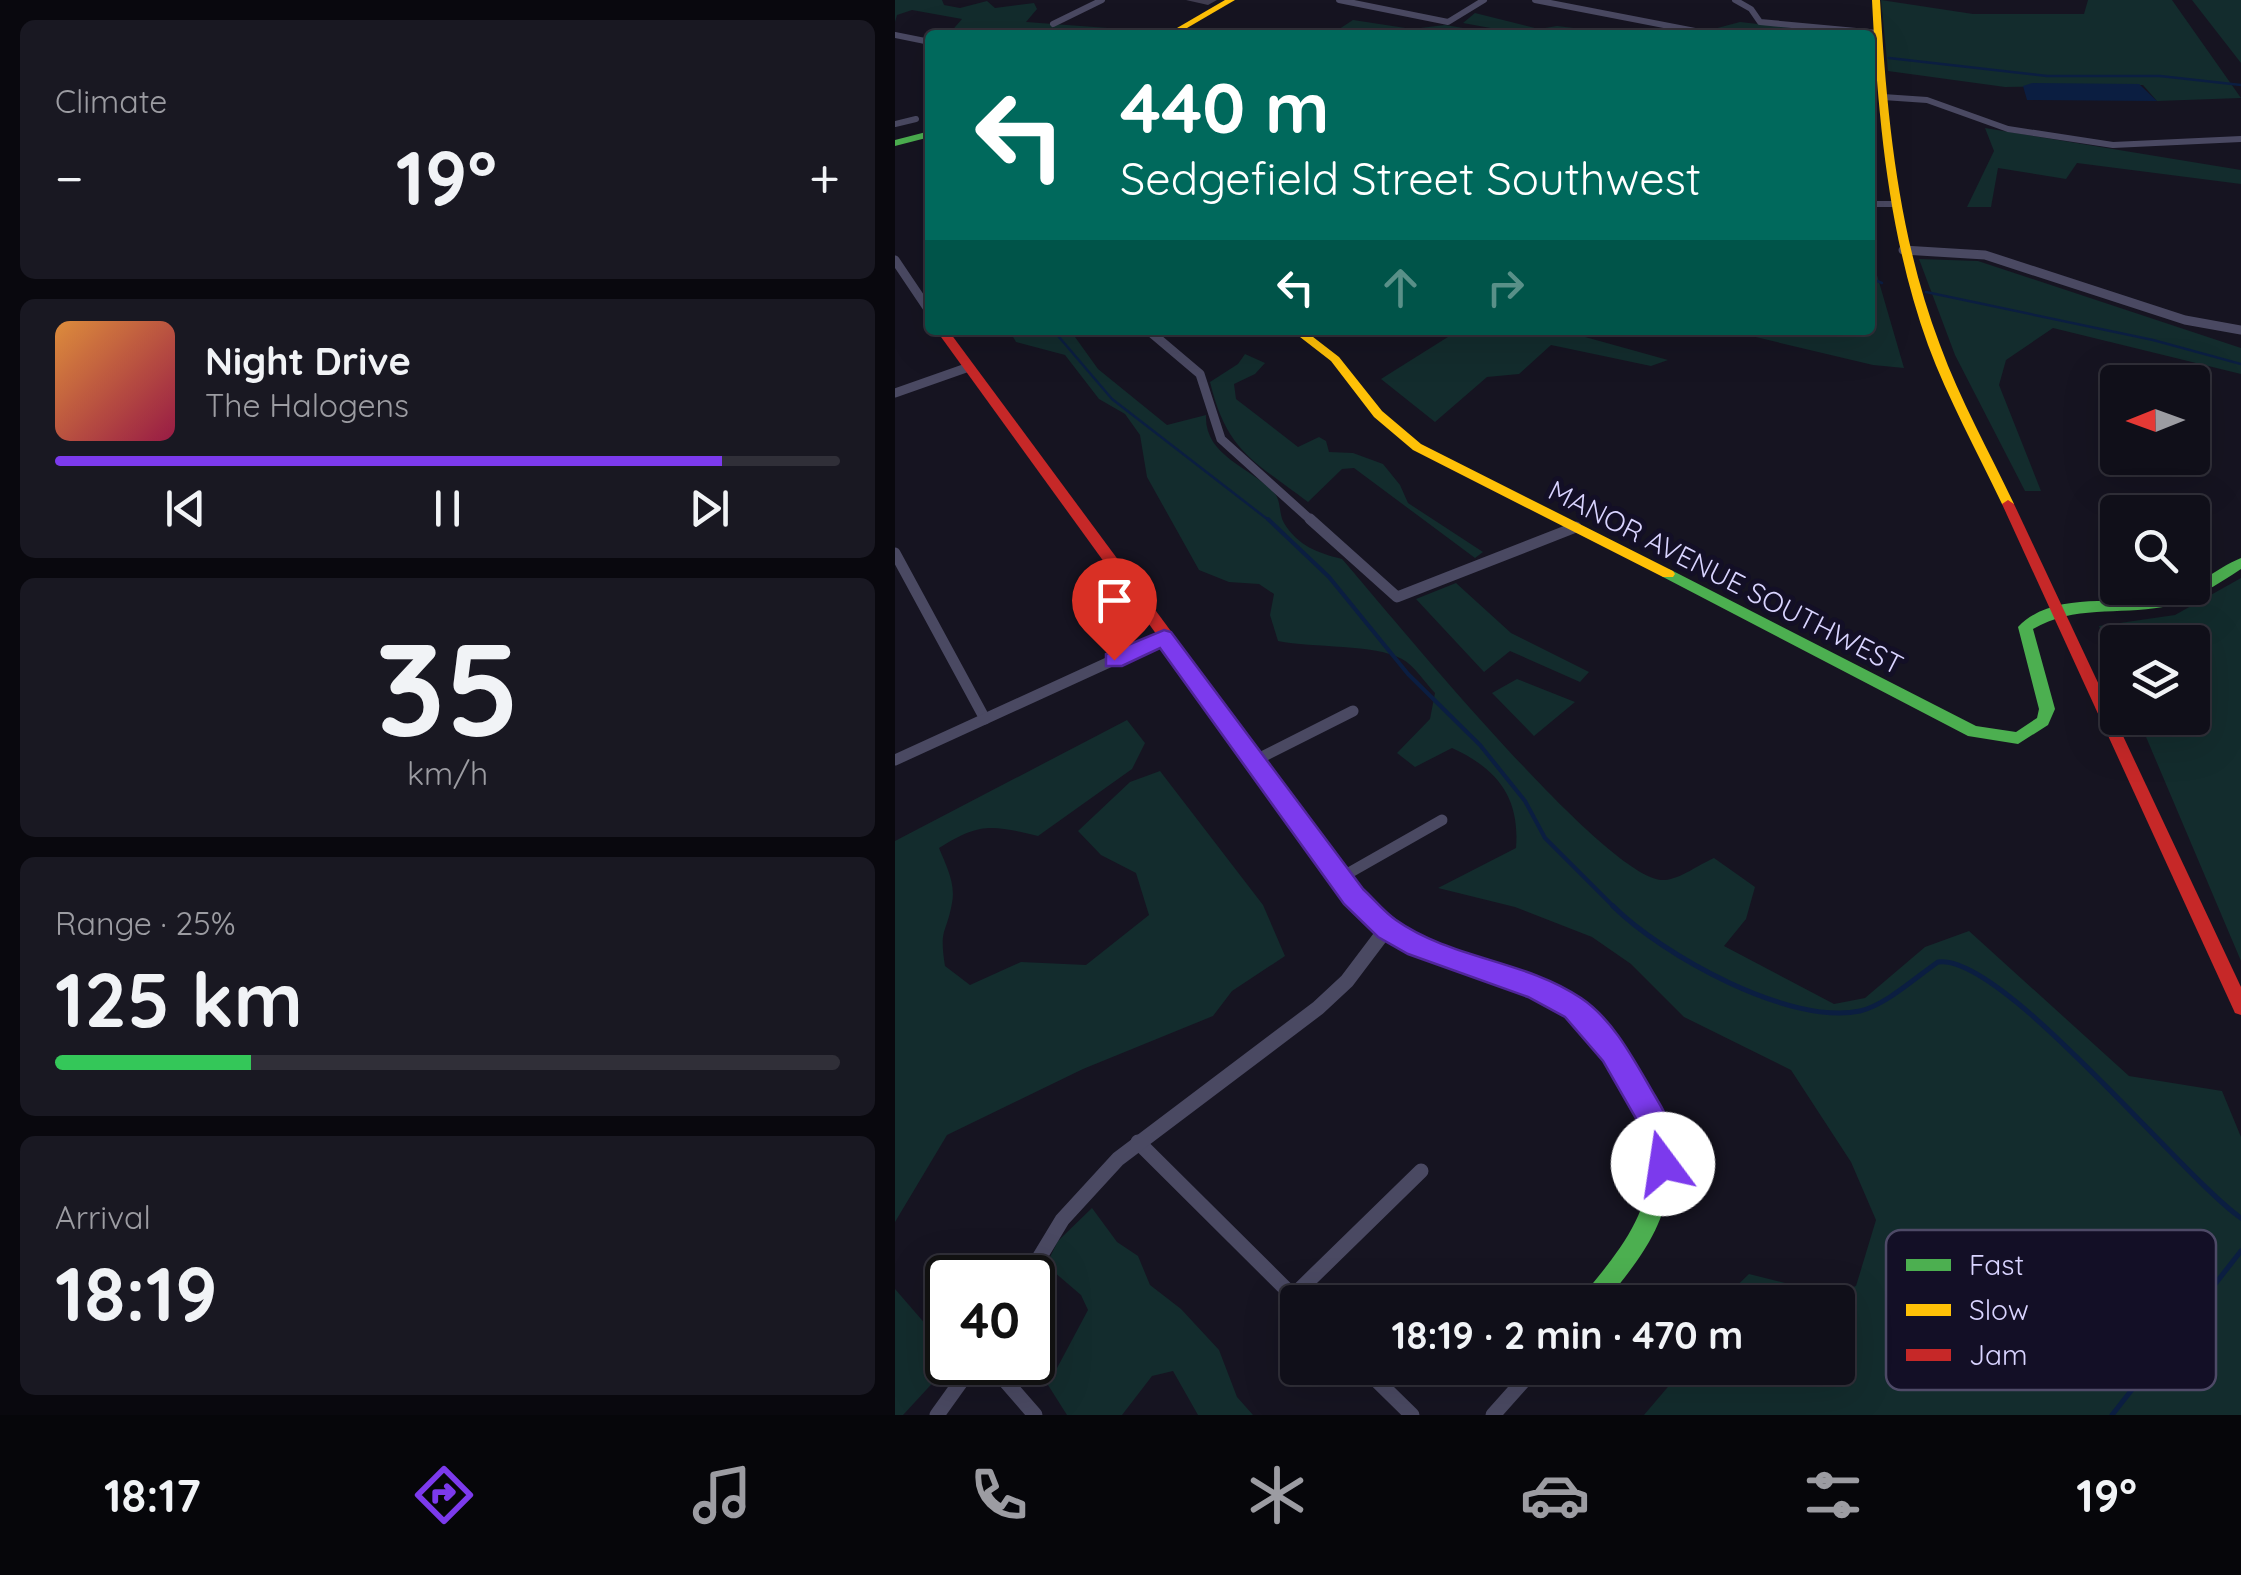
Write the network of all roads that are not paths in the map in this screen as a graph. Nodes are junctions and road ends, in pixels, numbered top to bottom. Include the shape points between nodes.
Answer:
1 (1102, 0) edge
2 (1231, 0) edge
3 (1339, 0) edge
4 (1484, 0) edge
5 (1535, 0) edge
6 (1735, 0) edge
7 (1876, 0) edge
8 (1053, 24) dead end
9 (1178, 30) edge
10 (1685, 30) edge
11 (1846, 30) edge
12 (1875, 33) edge
13 (1878, 33) junction
14 (895, 36) edge
15 (925, 41) edge
16 (1883, 97) junction
17 (916, 120) dead end
18 (895, 124) edge
19 (925, 135) edge
20 (897, 138) edge
21 (2241, 138) edge
22 (1875, 204) edge
23 (1893, 204) junction
24 (1903, 250) junction
25 (895, 260) edge
26 (900, 276) edge
27 (925, 304) edge
28 (2241, 330) edge
29 (946, 335) edge
30 (1154, 335) edge
31 (1304, 335) edge
32 (969, 367) junction
33 (895, 393) edge
34 (1576, 527) junction
35 (895, 553) edge
36 (2241, 563) edge
37 (2057, 610) junction
38 (1164, 638) junction
39 (1353, 711) dead end
40 (985, 719) junction
41 (895, 760) edge
42 (1254, 762) junction
43 (1442, 820) dead end
44 (1339, 878) junction
45 (1387, 928) junction
46 (2241, 1007) edge
47 (1138, 1142) junction
48 (1421, 1172) dead end
49 (1041, 1255) edge
50 (1282, 1285) edge
51 (1310, 1285) edge
52 (1607, 1285) edge
53 (959, 1385) edge
54 (1009, 1385) edge
55 (1381, 1385) edge
56 (1520, 1385) edge
57 (937, 1415) edge
58 (1035, 1415) edge
59 (1412, 1415) edge
60 (1493, 1415) edge

1 - 8 street
2 - 9 main road
3 - 4 street via 1448,22
5 - 10 street
6 - 11 street via 1760,22
7 - 13 main road
12 - 13 street
13 - 16 main road
14 - 15 street
16 - 21 street via 1927,100 2008,129 2113,146
16 - 23 main road
17 - 18 street
19 - 20 main road
22 - 23 street
23 - 24 main road
24 - 28 street via 1985,255 2185,320
24 - 37 main road via 1935,348
25 - 26 street
26 - 27 street
29 - 32 main road
30 - 34 street via 1200,374 1221,439 1397,597
31 - 34 main road, MANOR AVENUE SOUTHWEST via 1335,359 1400,436
32 - 33 street
32 - 38 main road
34 - 37 main road, MANOR AVENUE SOUTHWEST via 1957,725 2001,739 2033,732 2046,711 2024,632
35 - 40 street
36 - 37 main road via 2166,602
37 - 46 main road
38 - 40 street
38 - 42 main road
39 - 42 street
40 - 41 street
42 - 44 main road
43 - 44 street
44 - 45 main road
45 - 47 street via 1319,1008
45 - 52 main road via 1537,987 1575,1008 1613,1052 1661,1142 1660,1204 1642,1244
47 - 49 street via 1095,1182
47 - 50 street
48 - 51 street
53 - 57 street
54 - 58 street
55 - 59 street
56 - 60 street

